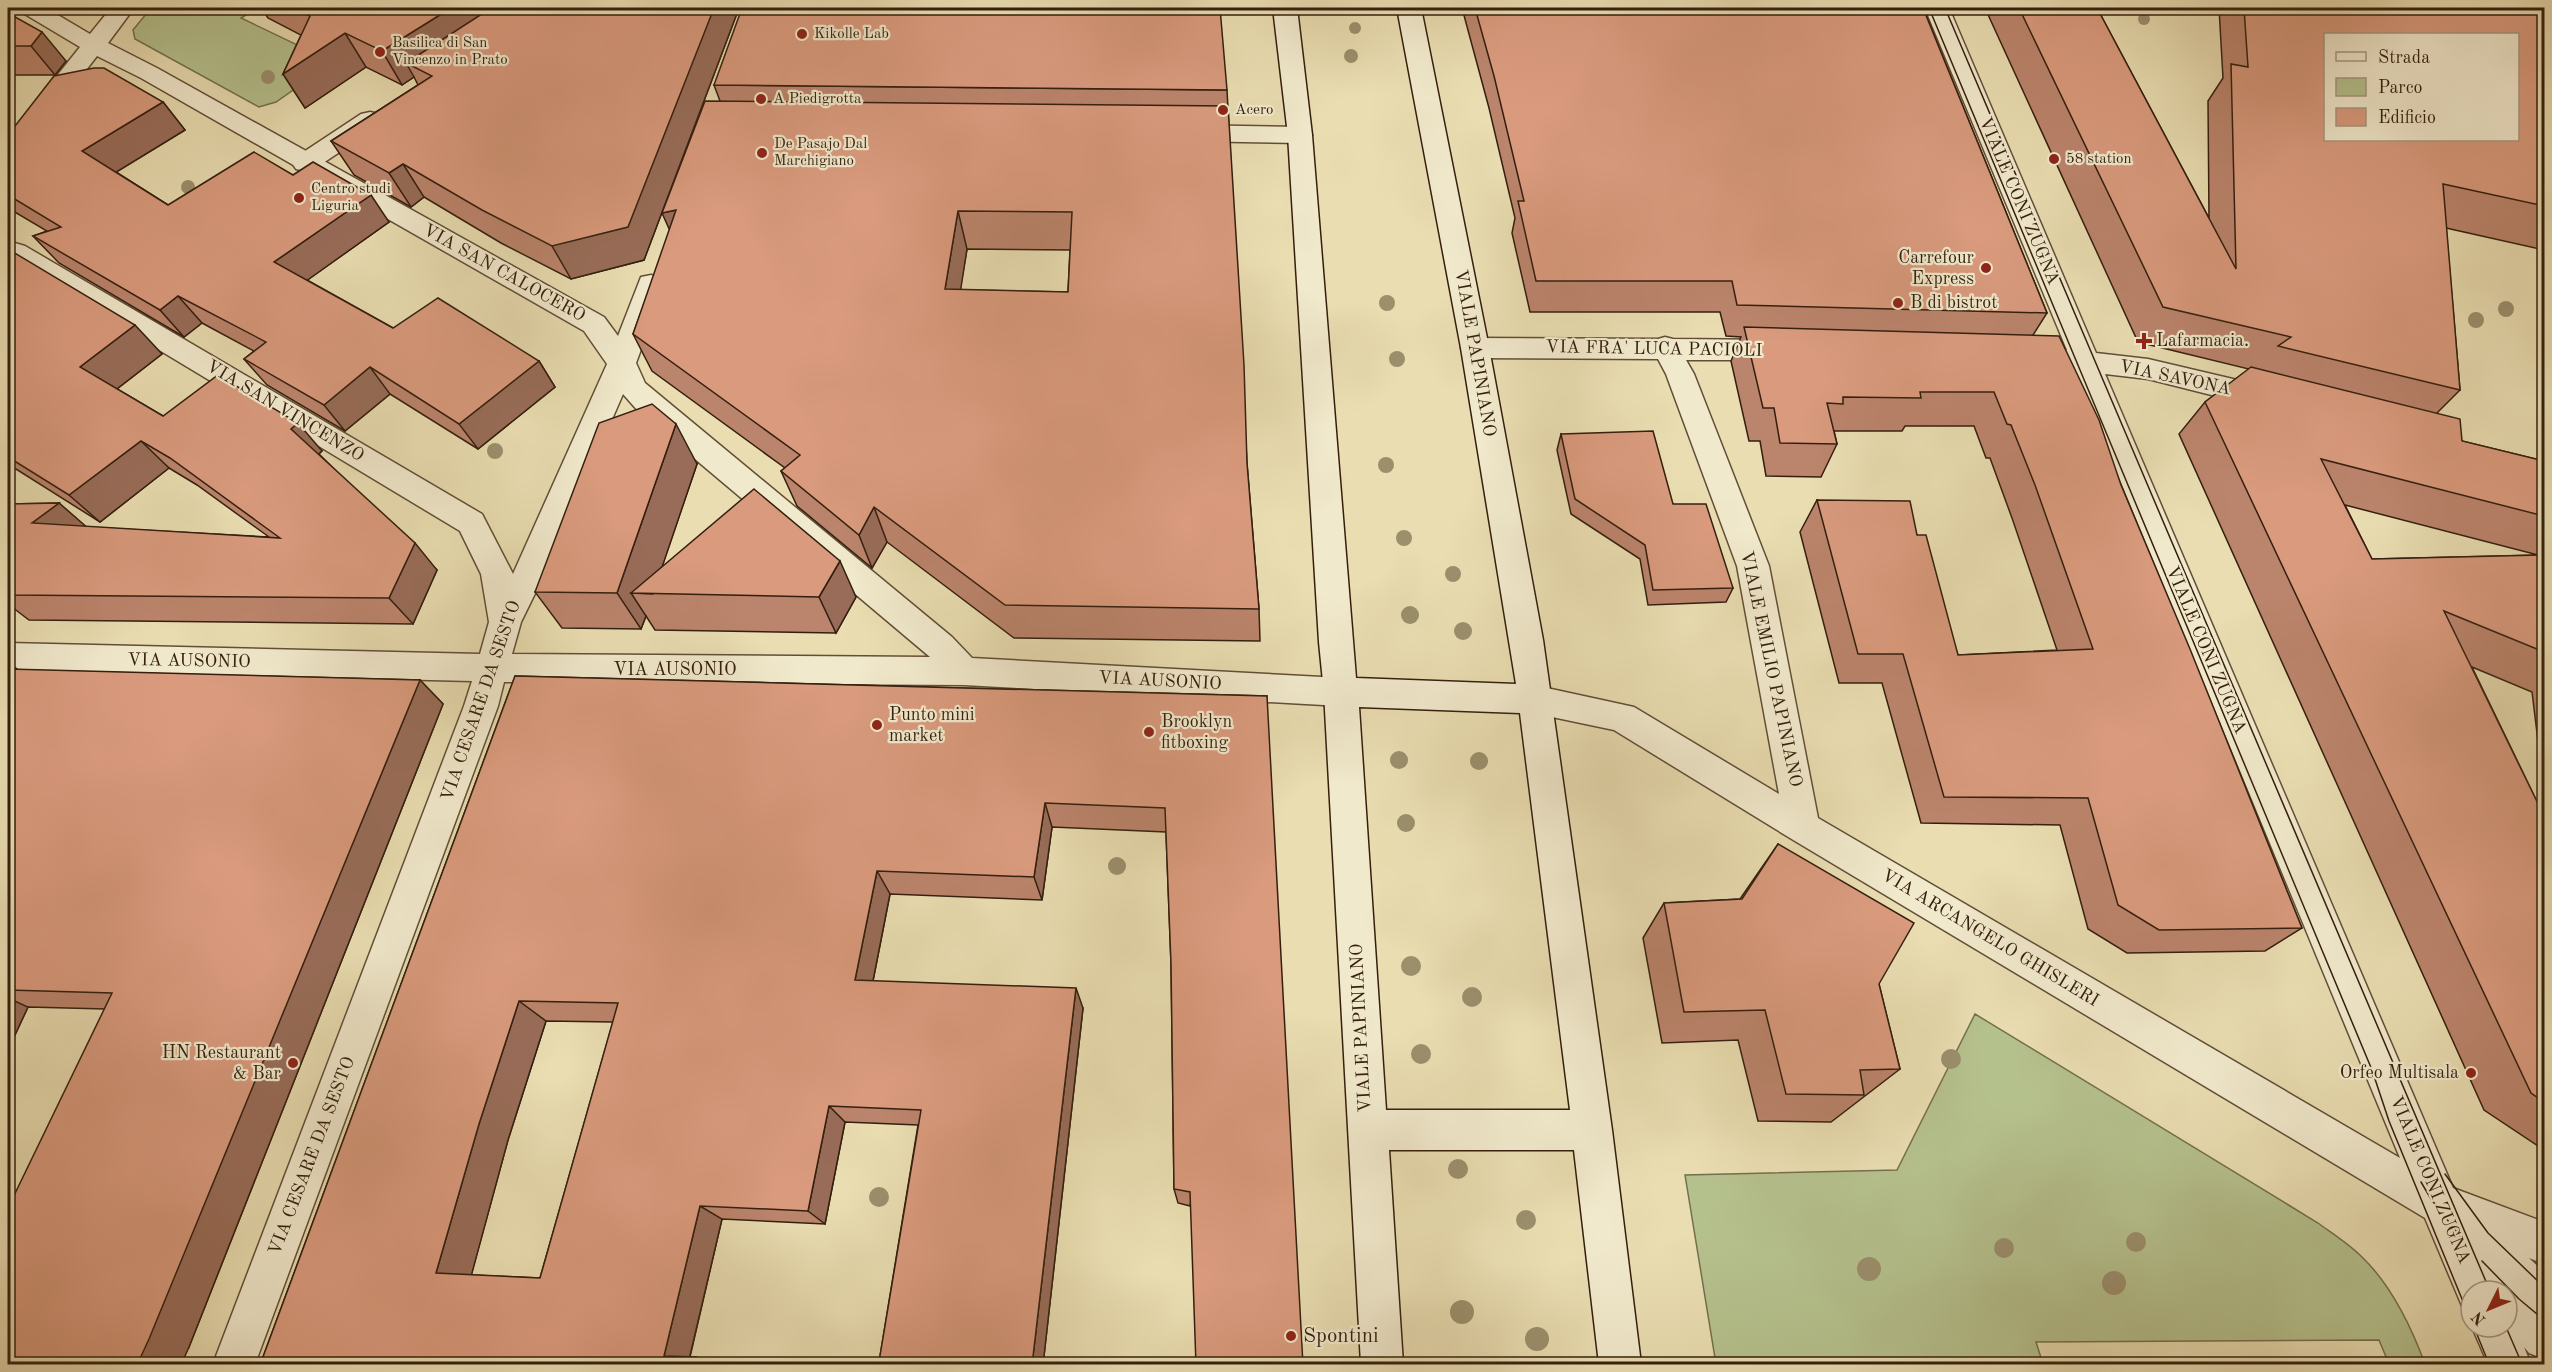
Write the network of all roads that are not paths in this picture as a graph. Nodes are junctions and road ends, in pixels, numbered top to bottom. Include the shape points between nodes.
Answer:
1 (31, 8) edge
2 (123, 8) edge
3 (1285, 8) edge
4 (1409, 8) edge
5 (1937, 8) edge
6 (95, 44) junction
7 (384, 110) edge
8 (1157, 133) edge
9 (1300, 135) junction
10 (8, 153) edge
11 (305, 163) junction
12 (8, 250) edge
13 (660, 262) edge
14 (1665, 347) junction
15 (1475, 348) junction
16 (1808, 351) edge
17 (2044, 358) edge
18 (2085, 362) junction
19 (622, 363) junction
20 (2295, 405) edge
21 (505, 622) junction
22 (8, 656) edge
23 (492, 667) junction
24 (964, 671) junction
25 (1341, 692) junction
26 (1533, 699) junction
27 (1802, 827) junction
28 (1368, 1130) junction
29 (1592, 1130) junction
30 (2438, 1203) junction
31 (2544, 1244) edge
32 (2472, 1279) edge
33 (2544, 1299) edge
34 (2544, 1338) edge
35 (2498, 1339) edge
36 (234, 1365) edge
37 (1382, 1365) edge
38 (1620, 1365) edge
39 (2510, 1365) edge

1 - 6 street, VIA SAN CALOCERO
2 - 6 street
3 - 9 street, VIALE PAPINIANO
4 - 15 street, VIALE PAPINIANO
5 - 18 street, VIALE CONI ZUGNA
6 - 10 street
6 - 11 street, VIA SAN CALOCERO
7 - 11 street
8 - 9 street
9 - 25 street, VIALE PAPINIANO
11 - 19 street, VIA SAN CALOCERO via 594,324
12 - 21 street, VIA SAN VINCENZO via 471,523 497,574
13 - 19 street, VIA CESARE DA SESTO
14 - 15 street, VIA FRA' LUCA PACIOLI
14 - 16 street, VIA FRA' LUCA PACIOLI
14 - 27 street, VIALE EMILIO PAPINIANO via 1680,374 1753,566
15 - 26 street, VIALE PAPINIANO via 1527,640
17 - 18 street
18 - 20 street, VIA SAVONA via 2148,369
18 - 30 street, VIALE CONI ZUGNA
19 - 21 street, VIA CESARE DA SESTO
19 - 24 street, VIA SAN CALOCERO via 634,389 648,403 941,647
21 - 23 street, VIA CESARE DA SESTO
22 - 23 street, VIA AUSONIO
23 - 24 street, VIA AUSONIO
23 - 36 street, VIA CESARE DA SESTO via 481,706
24 - 25 street, VIA AUSONIO
25 - 26 street
25 - 28 street, VIALE PAPINIANO
26 - 27 street, VIA ARCANGELO GHISLERI via 1622,717
26 - 29 street, VIALE PAPINIANO
27 - 30 street, VIA ARCANGELO GHISLERI
28 - 29 street
28 - 37 street, VIALE PAPINIANO
29 - 38 street, VIALE PAPINIANO
30 - 31 street
30 - 32 street, VIALE CONI ZUGNA
30 - 33 street
30 - 34 street
35 - 39 street

